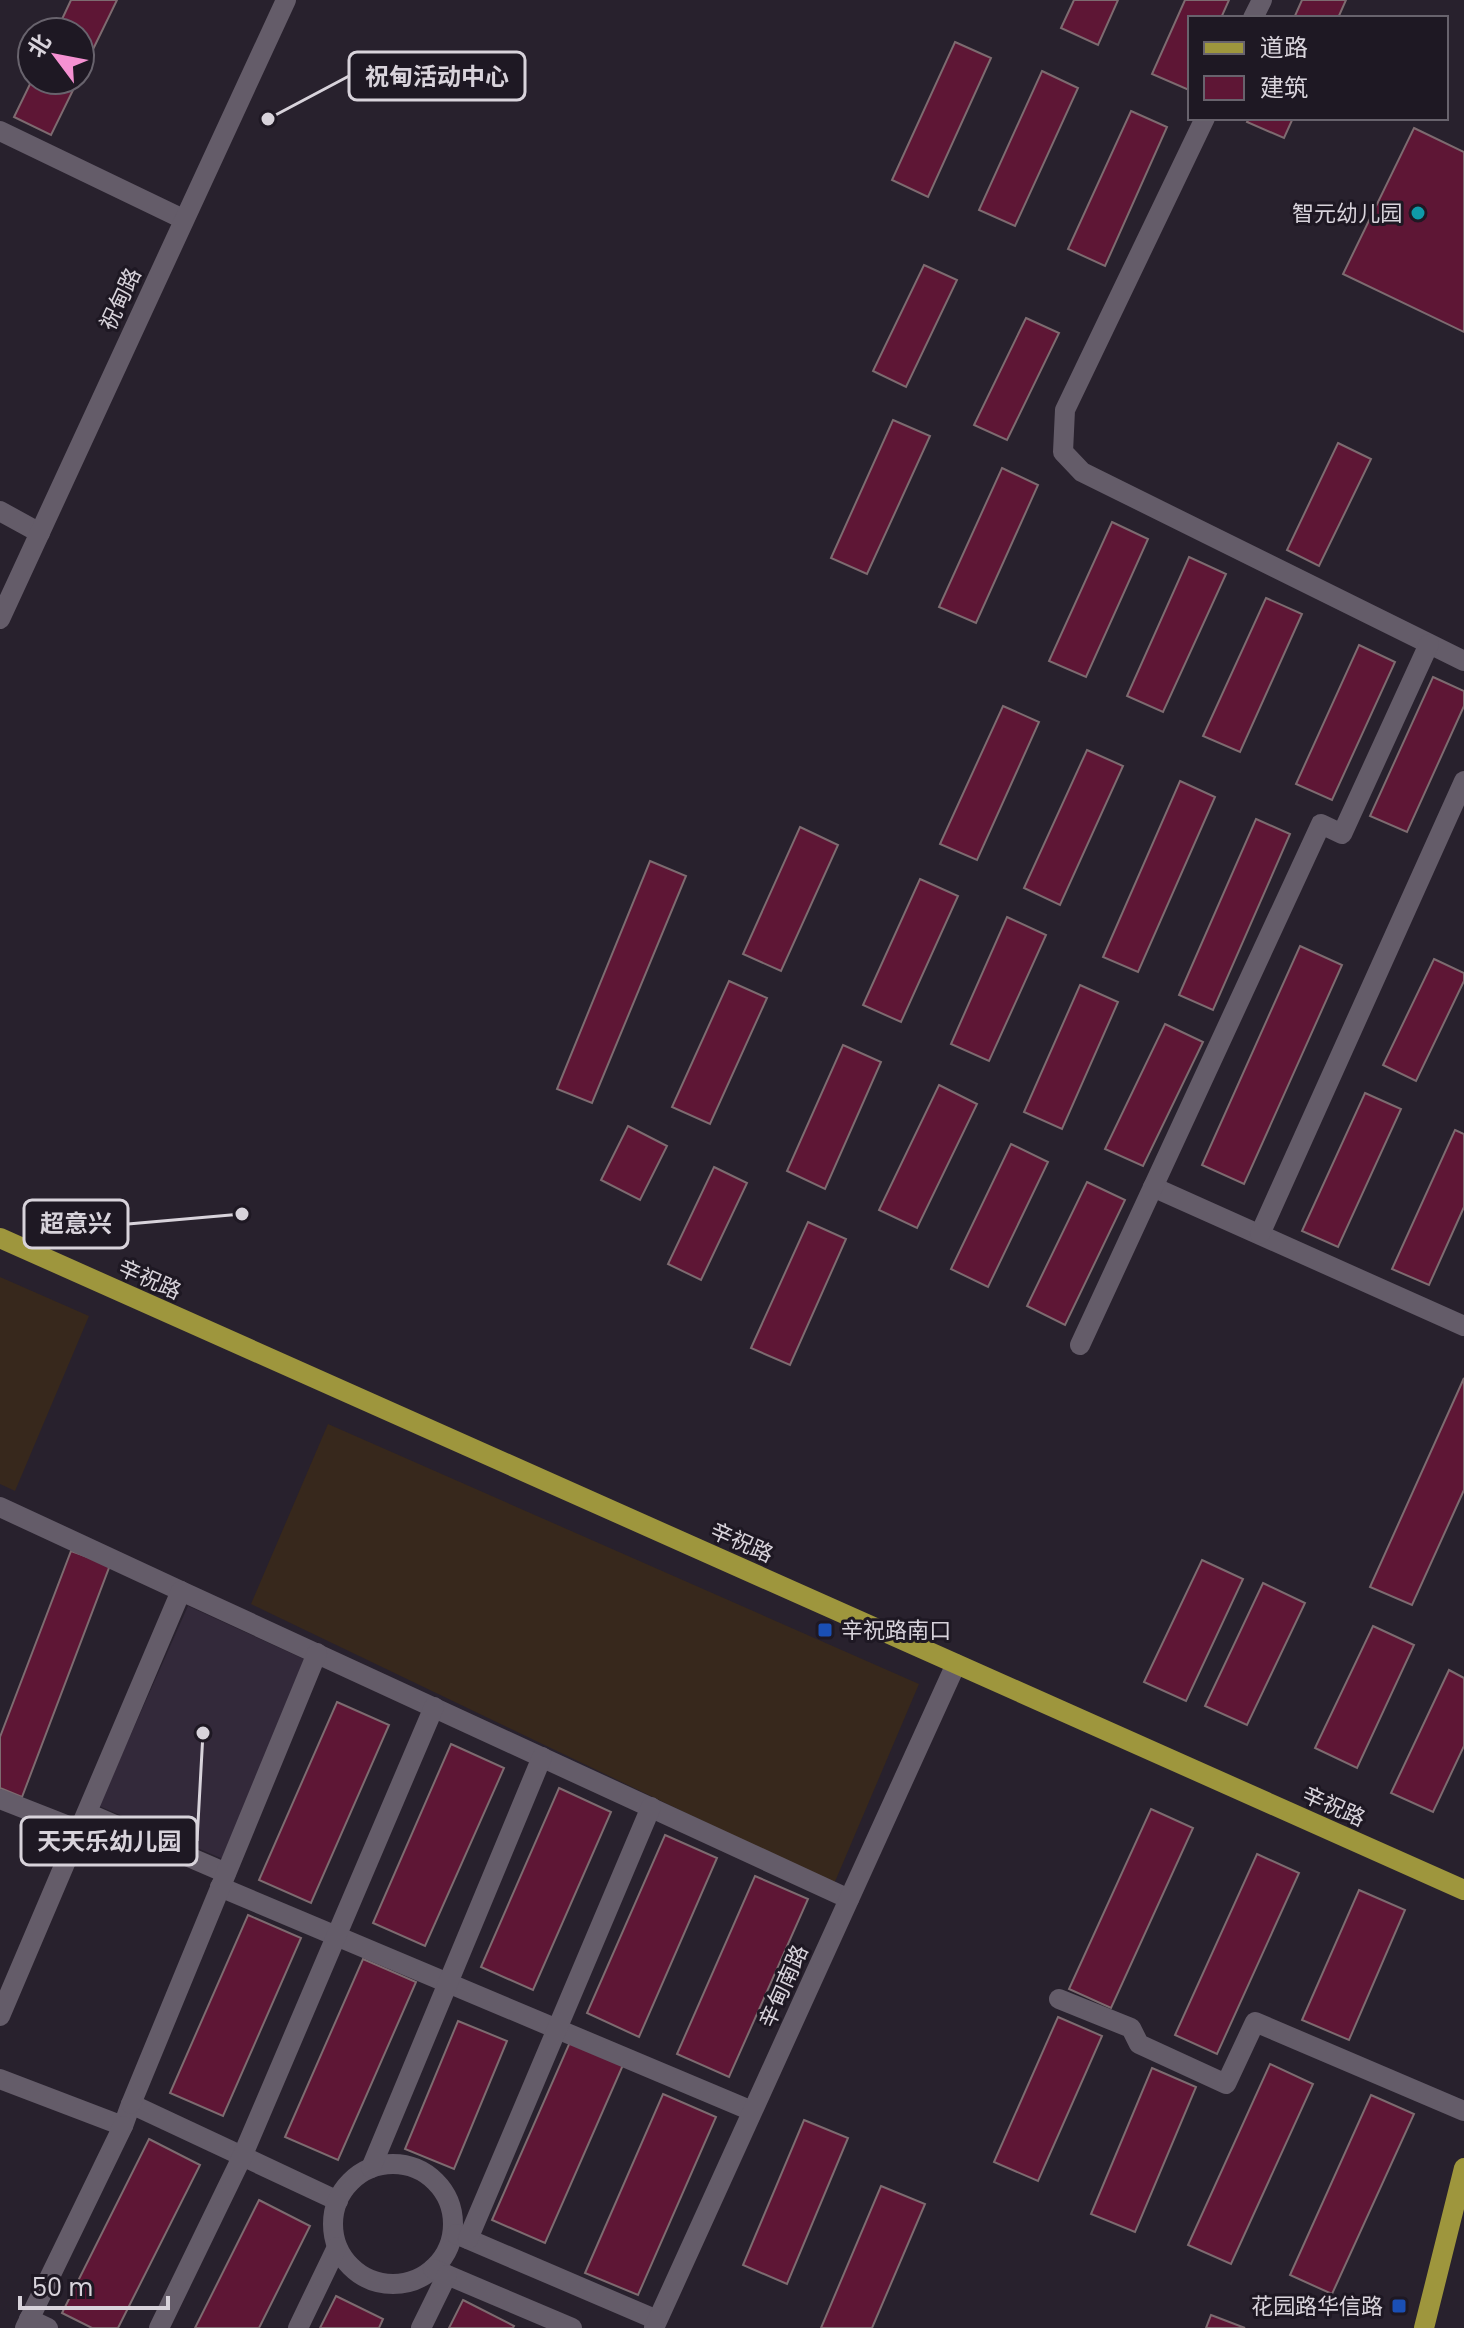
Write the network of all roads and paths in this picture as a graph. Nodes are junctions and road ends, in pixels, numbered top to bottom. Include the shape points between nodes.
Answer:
1 (286, 0) edge
2 (1204, 120) edge
3 (0, 131) edge
4 (183, 219) junction
5 (0, 511) edge
6 (40, 533) junction
7 (0, 619) edge
8 (1429, 644) junction
9 (1464, 661) edge
10 (1464, 781) edge
11 (1153, 1187) junction
12 (1260, 1234) junction
13 (0, 1238) edge
14 (1464, 1326) edge
15 (1080, 1345) dead end
16 (0, 1507) edge
17 (181, 1591) junction
18 (317, 1653) junction
19 (956, 1664) junction
20 (434, 1707) junction
21 (542, 1757) junction
22 (0, 1799) edge
23 (651, 1807) junction
24 (83, 1822) junction
25 (223, 1880) junction
26 (1464, 1890) edge
27 (849, 1899) junction
28 (336, 1936) junction
29 (1059, 1999) dead end
30 (0, 2016) edge
31 (557, 2029) junction
32 (0, 2079) edge
33 (131, 2104) junction
34 (752, 2111) junction
35 (1464, 2111) edge
36 (123, 2126) junction
37 (242, 2157) junction
38 (371, 2168) junction
39 (1464, 2168) edge
40 (338, 2201) junction
41 (460, 2236) junction
42 (337, 2247) junction
43 (440, 2272) junction
44 (538, 2322) edge
45 (656, 2324) edge
46 (34, 2325) edge
47 (159, 2328) edge
48 (298, 2328) edge
49 (421, 2328) edge
50 (572, 2328) edge
51 (1424, 2328) edge

1 - 4 street, 祝甸路
2 - 8 street via 1065,410 1063,452 1082,472
3 - 4 street
4 - 6 street, 祝甸路
5 - 6 street
6 - 7 street, 祝甸路
8 - 9 street
8 - 11 street via 1342,834 1321,824
10 - 12 street
11 - 12 street
11 - 15 street
12 - 14 street
13 - 19 main road, 辛祝路
16 - 17 street
17 - 18 street
17 - 24 street
18 - 20 street
18 - 25 street
19 - 26 main road, 辛祝路
19 - 27 street, 辛甸南路
20 - 21 street
20 - 28 street
21 - 23 street
21 - 38 street
22 - 24 street
23 - 27 street
23 - 31 street
24 - 25 street
24 - 30 street
25 - 28 street
25 - 33 street
27 - 34 street, 辛甸南路
28 - 31 street
28 - 37 street
29 - 35 street via 1131,2028 1139,2044 1226,2084 1255,2022
31 - 34 street
31 - 41 street
32 - 36 street
33 - 36 street
33 - 37 street
34 - 45 street, 辛甸南路
36 - 46 street
37 - 40 street
37 - 47 street
38 - 40 street via 354,2179
38 - 41 street via 402,2165 430,2177 444,2192
39 - 51 main road
40 - 42 street via 333,2229
41 - 43 street via 446,2252
41 - 45 street
42 - 43 street via 354,2270 378,2283 397,2284
42 - 48 street
43 - 44 street
43 - 49 street
44 - 50 street

